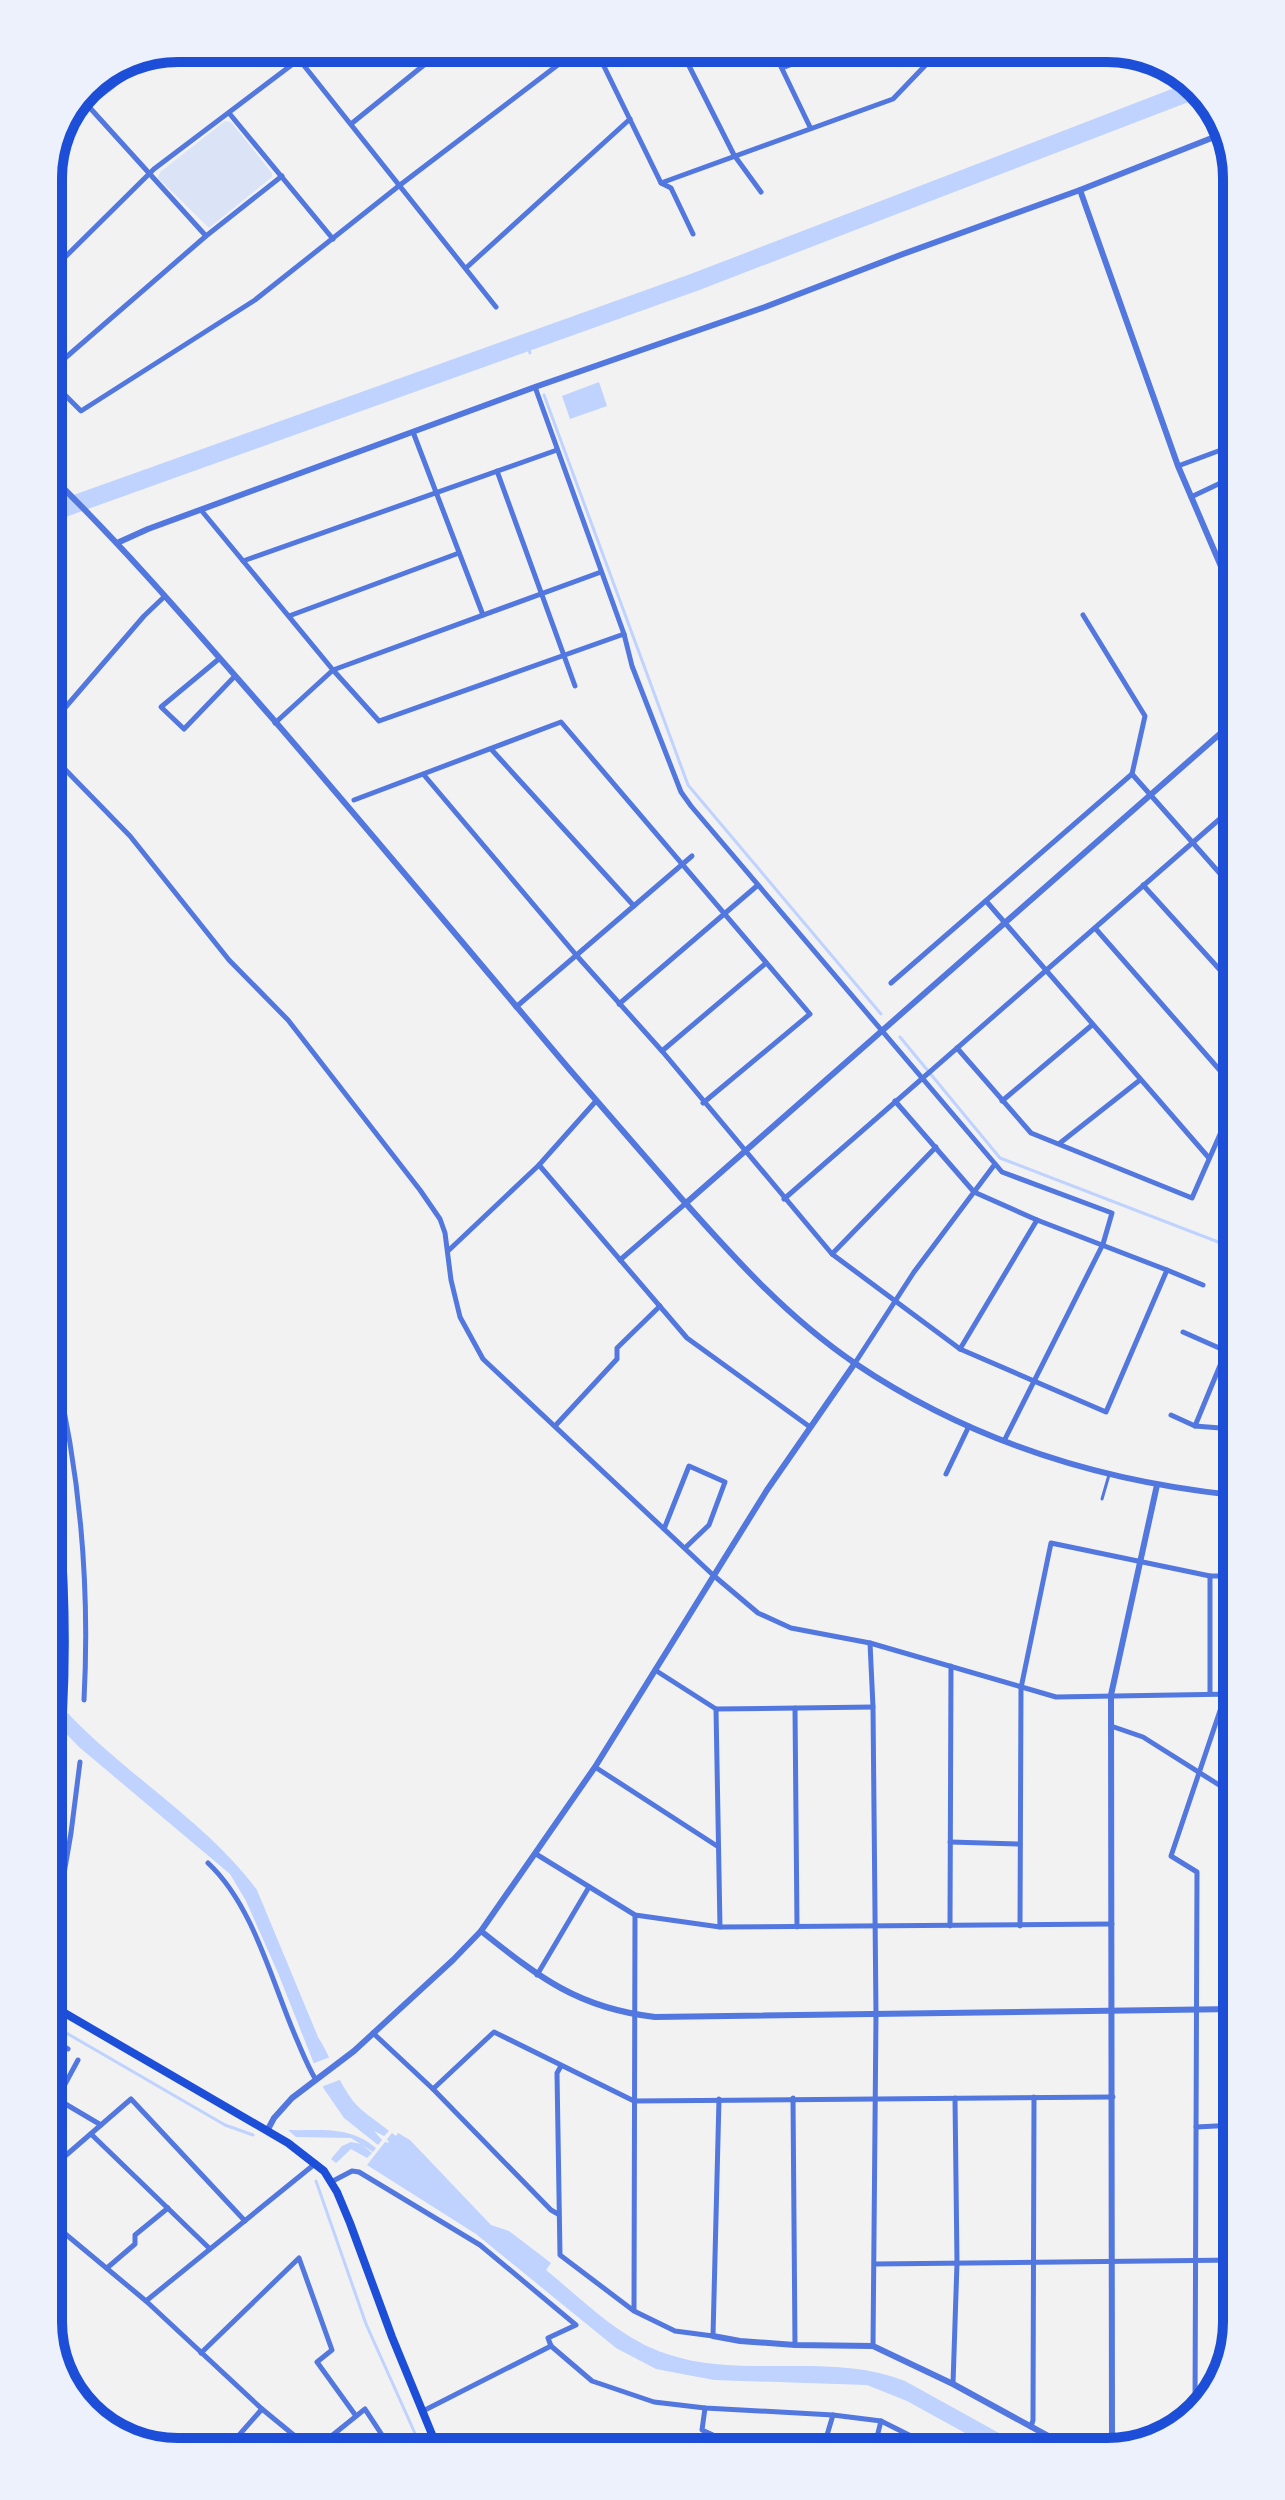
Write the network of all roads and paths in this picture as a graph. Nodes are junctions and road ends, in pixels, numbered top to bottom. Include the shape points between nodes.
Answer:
1 (296, 62) edge
2 (301, 62) edge
3 (428, 62) edge
4 (562, 62) edge
5 (602, 62) edge
6 (687, 62) edge
7 (779, 62) edge
8 (798, 62) edge
9 (929, 62) edge
10 (782, 68) junction
11 (124, 76) edge
12 (92, 101) edge
13 (88, 106) edge
14 (229, 113) junction
15 (630, 119) junction
16 (351, 124) junction
17 (810, 127) junction
18 (1215, 137) edge
19 (734, 155) junction
20 (148, 174) junction
21 (282, 176) junction
22 (661, 183) junction
23 (400, 185) junction
24 (1080, 190) junction
25 (761, 192) dead end
26 (693, 234) dead end
27 (206, 236) junction
28 (333, 239) junction
29 (62, 260) edge
30 (466, 268) junction
31 (496, 307) dead end
32 (62, 361) edge
33 (535, 387) junction
34 (62, 392) edge
35 (413, 432) junction
36 (1223, 449) edge
37 (557, 450) junction
38 (1178, 466) junction
39 (497, 471) junction
40 (1223, 482) edge
41 (62, 487) edge
42 (436, 493) junction
43 (1191, 497) junction
44 (201, 510) junction
45 (117, 543) junction
46 (459, 553) junction
47 (243, 561) junction
48 (1223, 571) edge
49 (601, 572) junction
50 (541, 594) junction
51 (166, 595) junction
52 (483, 615) junction
53 (1083, 615) dead end
54 (289, 616) junction
55 (624, 634) junction
56 (564, 655) junction
57 (220, 658) junction
58 (333, 670) junction
59 (235, 676) junction
60 (575, 686) dead end
61 (62, 711) edge
62 (275, 723) junction
63 (1223, 731) edge
64 (491, 749) junction
65 (62, 766) edge
66 (1132, 774) junction
67 (424, 775) junction
68 (1151, 795) junction
69 (354, 800) dead end
70 (1223, 816) edge
71 (1192, 843) junction
72 (692, 856) dead end
73 (682, 865) junction
74 (1223, 877) edge
75 (758, 885) junction
76 (1143, 885) junction
77 (986, 901) junction
78 (634, 906) junction
79 (724, 913) junction
80 (1004, 923) junction
81 (1095, 928) junction
82 (577, 956) junction
83 (766, 963) junction
84 (1046, 971) junction
85 (1223, 973) edge
86 (891, 983) dead end
87 (619, 1004) junction
88 (516, 1007) junction
89 (1092, 1025) junction
90 (882, 1031) junction
91 (957, 1048) junction
92 (662, 1051) junction
93 (1223, 1074) edge
94 (922, 1077) junction
95 (1140, 1080) junction
96 (596, 1101) junction
97 (895, 1101) junction
98 (1002, 1101) junction
99 (703, 1103) junction
100 (1223, 1127) edge
101 (1059, 1144) junction
102 (936, 1147) junction
103 (744, 1151) junction
104 (1209, 1158) junction
105 (995, 1164) junction
106 (539, 1165) junction
107 (974, 1192) junction
108 (784, 1199) junction
109 (686, 1203) junction
110 (1037, 1220) junction
111 (1103, 1244) junction
112 (448, 1251) junction
113 (832, 1254) junction
114 (620, 1260) junction
115 (1167, 1270) junction
116 (1203, 1285) dead end
117 (895, 1303) junction
118 (660, 1306) junction
119 (1183, 1332) dead end
120 (960, 1349) junction
121 (1223, 1349) edge
122 (855, 1363) junction
123 (1223, 1364) edge
124 (1033, 1381) junction
125 (62, 1402) edge
126 (1171, 1415) dead end
127 (555, 1426) junction
128 (969, 1426) junction
129 (1195, 1426) junction
130 (810, 1427) junction
131 (1223, 1428) edge
132 (1004, 1441) junction
133 (946, 1474) dead end
134 (1109, 1475) junction
135 (1157, 1485) junction
136 (1223, 1494) edge
137 (1102, 1499) dead end
138 (664, 1529) junction
139 (685, 1548) junction
140 (1139, 1562) junction
141 (62, 1566) edge
142 (713, 1575) junction
143 (1210, 1576) junction
144 (1223, 1576) edge
145 (870, 1643) junction
146 (951, 1666) junction
147 (655, 1670) junction
148 (1021, 1688) junction
149 (1210, 1693) junction
150 (1223, 1693) edge
151 (1111, 1695) junction
152 (84, 1700) dead end
153 (1223, 1702) edge
154 (62, 1705) edge
155 (873, 1707) junction
156 (795, 1708) junction
157 (716, 1709) junction
158 (1111, 1726) junction
159 (80, 1762) dead end
160 (595, 1767) junction
161 (1200, 1772) junction
162 (1223, 1787) edge
163 (950, 1842) junction
164 (1020, 1844) junction
165 (718, 1847) junction
166 (536, 1854) junction
167 (208, 1863) dead end
168 (62, 1885) edge
169 (589, 1887) junction
170 (635, 1915) junction
171 (1112, 1924) junction
172 (875, 1926) junction
173 (950, 1926) junction
174 (1020, 1926) junction
175 (720, 1927) junction
176 (797, 1927) junction
177 (481, 1931) junction
178 (537, 1975) junction
179 (1223, 2009) edge
180 (1196, 2010) junction
181 (62, 2012) edge
182 (1113, 2012) junction
183 (635, 2014) junction
184 (876, 2014) junction
185 (372, 2032) junction
186 (62, 2046) edge
187 (68, 2049) dead end
188 (78, 2060) dead end
189 (561, 2066) junction
190 (317, 2079) junction
191 (433, 2089) junction
192 (62, 2090) edge
193 (1034, 2097) junction
194 (1113, 2097) junction
195 (793, 2098) junction
196 (955, 2098) junction
197 (719, 2099) junction
198 (876, 2099) junction
199 (634, 2101) junction
200 (62, 2102) edge
201 (101, 2125) junction
202 (1223, 2126) edge
203 (1196, 2127) junction
204 (267, 2131) junction
205 (91, 2134) junction
206 (62, 2159) edge
207 (316, 2163) junction
208 (331, 2182) junction
209 (168, 2208) junction
210 (558, 2214) junction
211 (245, 2221) junction
212 (62, 2231) edge
213 (210, 2249) junction
214 (1195, 2260) junction
215 (1223, 2260) edge
216 (1034, 2262) junction
217 (1112, 2262) junction
218 (957, 2263) junction
219 (875, 2264) junction
220 (107, 2268) junction
221 (146, 2301) junction
222 (634, 2311) junction
223 (713, 2336) junction
224 (795, 2345) junction
225 (551, 2346) junction
226 (873, 2346) junction
227 (201, 2353) junction
228 (953, 2384) junction
229 (1195, 2397) edge
230 (705, 2408) junction
231 (262, 2409) junction
232 (422, 2412) junction
233 (833, 2415) junction
234 (356, 2416) junction
235 (881, 2421) junction
236 (1031, 2427) junction
237 (236, 2438) edge
238 (298, 2438) edge
239 (328, 2438) edge
240 (384, 2438) edge
241 (433, 2438) edge
242 (720, 2438) edge
243 (826, 2438) edge
244 (877, 2438) edge
245 (915, 2438) edge
246 (1052, 2438) edge
247 (1112, 2438) edge

1 - 14 street
2 - 16 street
3 - 16 street
4 - 23 street
5 - 15 street
6 - 19 street
7 - 10 street
8 - 10 street
9 - 17 street via 893,99
10 - 17 street
11 - 12 street
13 - 20 street
14 - 20 street
14 - 21 street
15 - 22 street
15 - 30 street
16 - 23 street
17 - 19 street
18 - 24 street
19 - 22 street
19 - 25 street
20 - 27 street
20 - 29 street
21 - 27 street
21 - 28 street
22 - 26 street via 671,188
23 - 28 street
23 - 30 street
24 - 33 street
24 - 38 street
27 - 32 street
28 - 34 street via 255,300 81,411
30 - 31 street
33 - 35 street
33 - 37 street
35 - 42 street
35 - 44 street
36 - 38 street
37 - 39 street
37 - 49 street
38 - 43 street
39 - 42 street
39 - 50 street
40 - 43 street
41 - 45 street
42 - 46 street
42 - 47 street
43 - 48 street
44 - 45 street
44 - 47 street
45 - 51 street
46 - 52 street
46 - 54 street
47 - 54 street
49 - 50 street
49 - 55 street
50 - 52 street
50 - 56 street
51 - 57 street
51 - 61 street
52 - 58 street
53 - 66 street via 1145,716
54 - 58 street
55 - 56 street
55 - 75 street via 681,792
56 - 58 street via 379,721
56 - 60 street
57 - 59 street
57 - 59 street via 161,707 184,729
58 - 62 street
59 - 62 street
62 - 88 street
63 - 68 street
64 - 67 street
64 - 73 street via 561,722
64 - 78 street
65 - 112 street via 130,836 229,960 297,1032 440,1219
66 - 68 street
66 - 77 street
67 - 69 street
67 - 82 street
68 - 71 street
68 - 80 street
70 - 71 street
71 - 74 street
71 - 76 street
72 - 73 street
73 - 78 street
73 - 79 street
75 - 79 street
75 - 90 street
76 - 81 street
76 - 85 street
77 - 80 street
77 - 86 street
78 - 82 street
79 - 83 street
79 - 87 street
80 - 84 street
80 - 90 street
81 - 84 street
81 - 93 street
82 - 87 street
82 - 88 street
83 - 92 street
83 - 99 street via 810,1014
84 - 89 street
84 - 91 street
87 - 92 street
88 - 96 street
89 - 95 street
89 - 98 street
90 - 94 street
90 - 103 street
91 - 94 street
91 - 98 street
92 - 99 street
94 - 97 street
94 - 105 street
95 - 101 street
95 - 104 street
96 - 106 street
96 - 109 street
97 - 102 street
97 - 108 street
98 - 101 street via 1031,1133
99 - 103 street
100 - 104 street
101 - 104 street via 1192,1198
102 - 107 street
102 - 113 street
103 - 108 street
103 - 109 street
105 - 107 street
105 - 111 street via 1002,1172 1112,1213
106 - 112 street
106 - 114 street
107 - 110 street
107 - 117 street
108 - 113 street
109 - 114 street
109 - 122 street via 762,1287
110 - 111 street
110 - 120 street
111 - 115 street
111 - 124 street
112 - 127 street via 460,1317 483,1359
113 - 117 street
114 - 118 street
115 - 116 street
115 - 124 street via 1106,1412
117 - 120 street
117 - 122 street
118 - 127 street via 617,1348 617,1359
118 - 130 street via 687,1338
119 - 121 street
120 - 124 street
122 - 128 street
122 - 130 street
123 - 129 street
124 - 132 street
125 - 152 street via 83,1555
126 - 129 street
127 - 138 street
128 - 132 street
128 - 133 street
129 - 131 street
130 - 142 street
132 - 134 street
134 - 135 street
134 - 137 lane
135 - 136 street
135 - 140 street
138 - 139 street
138 - 139 street via 689,1466 725,1482 709,1525
139 - 142 street
140 - 143 street
140 - 148 street via 1051,1543
140 - 151 street
141 - 154 highway
142 - 145 street via 758,1613 791,1628
142 - 147 street
143 - 144 street
143 - 149 street
145 - 146 street
145 - 155 street
146 - 148 street
146 - 163 street
147 - 157 street
147 - 160 street
148 - 151 street via 1056,1697
148 - 164 street
149 - 150 street
149 - 151 street
151 - 158 street
153 - 161 street
155 - 156 street
155 - 172 street
156 - 157 street
156 - 176 street
157 - 165 street
158 - 161 street via 1143,1737
158 - 171 street
159 - 168 street
160 - 165 street
160 - 166 street
161 - 162 street
161 - 180 street via 1171,1856 1197,1872
163 - 164 street
163 - 173 street
164 - 174 street
165 - 175 street
166 - 169 street
166 - 177 street
167 - 190 street via 248,1919
169 - 170 street
169 - 178 street
170 - 175 street
170 - 183 street
171 - 174 street
171 - 182 street
172 - 173 street
172 - 176 street
172 - 184 street
173 - 174 street
175 - 176 street
177 - 178 street
177 - 185 street
178 - 183 street via 587,2002
179 - 180 street
180 - 182 street
180 - 203 street
181 - 204 main road
182 - 184 street
182 - 194 street
183 - 184 street
183 - 199 street
184 - 198 street
185 - 190 street
185 - 191 street
186 - 187 street
188 - 192 street
189 - 191 street via 494,2032
189 - 199 street
189 - 210 street
190 - 204 street via 281,2109
191 - 210 street
193 - 194 street
193 - 196 street
193 - 216 street
194 - 217 street
195 - 197 street
195 - 198 street
195 - 224 street
196 - 198 street
196 - 218 street
197 - 199 street
197 - 223 street
198 - 219 street
199 - 222 street
200 - 201 street
201 - 205 street
201 - 211 street via 131,2099
202 - 203 street
203 - 214 street
204 - 207 main road
205 - 206 street
205 - 209 street
207 - 208 main road
207 - 211 street
208 - 225 street via 359,2172 480,2245 576,2325 548,2338
208 - 232 main road
209 - 213 street
209 - 220 street
210 - 222 street via 560,2255
211 - 213 street
212 - 220 street
213 - 221 street
214 - 215 street
214 - 217 street
214 - 229 street
216 - 217 street
216 - 218 street
216 - 236 street
217 - 247 street
218 - 219 street
218 - 228 street
219 - 226 street
220 - 221 street
221 - 227 street
222 - 223 street via 675,2331
223 - 224 street
224 - 226 street
225 - 230 street via 592,2381 654,2402
225 - 232 street
226 - 228 street
227 - 231 street
227 - 234 street via 299,2258 332,2350 317,2362
228 - 236 street
230 - 233 street
230 - 242 street via 702,2430
231 - 237 street
231 - 238 street
232 - 241 main road
233 - 235 street
233 - 243 street
234 - 239 street
234 - 240 street via 365,2409
235 - 244 street
235 - 245 street
236 - 246 street

